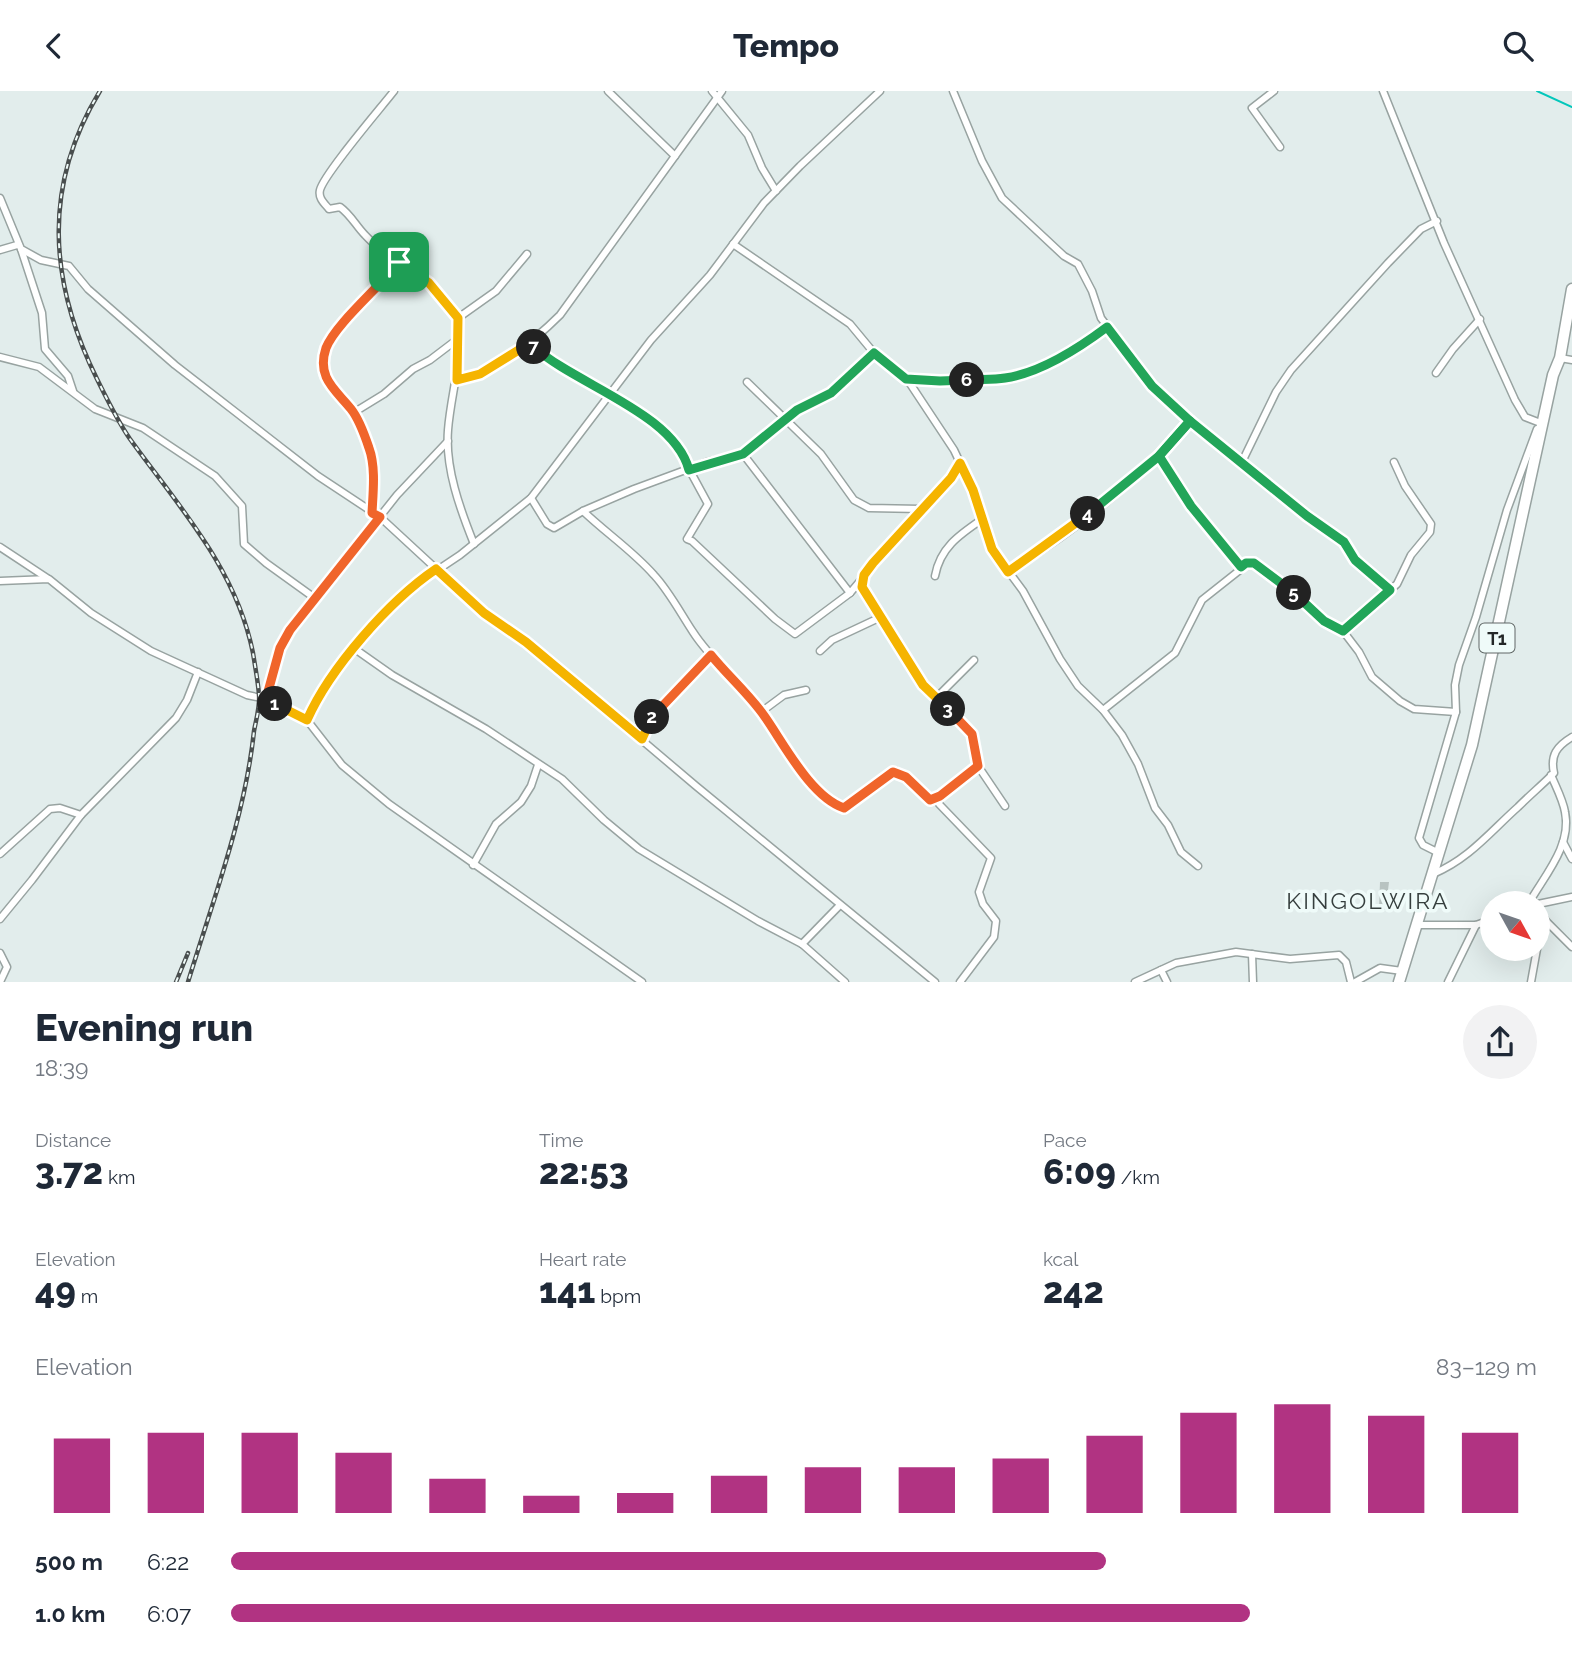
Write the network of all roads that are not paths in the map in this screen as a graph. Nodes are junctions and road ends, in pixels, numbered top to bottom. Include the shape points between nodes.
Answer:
1 (394, 91) edge
2 (608, 91) edge
3 (712, 91) edge
4 (880, 91) edge
5 (953, 91) edge
6 (1274, 91) edge
7 (1383, 91) edge
8 (720, 94) edge
9 (1280, 146) dead end
10 (675, 156) junction
11 (776, 191) junction
12 (0, 198) edge
13 (1437, 221) junction
14 (733, 244) junction
15 (19, 247) junction
16 (0, 250) edge
17 (527, 254) dead end
18 (399, 262) junction
19 (1572, 289) edge
20 (458, 318) junction
21 (1480, 319) junction
22 (1107, 327) junction
23 (459, 338) junction
24 (530, 343) junction
25 (874, 353) junction
26 (0, 357) edge
27 (1559, 358) junction
28 (1572, 361) edge
29 (1436, 373) dead end
30 (906, 379) junction
31 (457, 380) junction
32 (747, 382) dead end
33 (73, 391) junction
34 (612, 393) junction
35 (353, 413) junction
36 (785, 421) junction
37 (1190, 421) junction
38 (1541, 424) junction
39 (448, 441) junction
40 (743, 454) junction
41 (1159, 456) junction
42 (1394, 462) dead end
43 (960, 463) junction
44 (1241, 464) junction
45 (689, 470) junction
46 (531, 498) junction
47 (921, 509) junction
48 (583, 511) junction
49 (372, 513) junction
50 (380, 517) junction
51 (981, 520) junction
52 (474, 544) junction
53 (0, 547) edge
54 (1241, 567) junction
55 (436, 569) junction
56 (1008, 572) junction
57 (864, 575) junction
58 (935, 576) dead end
59 (49, 579) junction
60 (0, 581) edge
61 (1390, 590) junction
62 (850, 593) junction
63 (316, 599) junction
64 (881, 617) junction
65 (1343, 631) junction
66 (355, 649) junction
67 (820, 651) dead end
68 (711, 655) junction
69 (974, 660) dead end
70 (198, 672) junction
71 (806, 690) dead end
72 (935, 698) junction
73 (266, 699) junction
74 (1103, 710) junction
75 (761, 712) junction
76 (1456, 712) junction
77 (307, 720) junction
78 (1572, 737) edge
79 (642, 739) junction
80 (538, 765) junction
81 (978, 766) junction
82 (1551, 775) junction
83 (940, 796) junction
84 (1004, 806) dead end
85 (80, 815) junction
86 (1563, 842) junction
87 (1439, 853) junction
88 (0, 854) edge
89 (1572, 859) edge
90 (473, 865) junction
91 (1198, 866) dead end
92 (1433, 874) junction
93 (1537, 891) edge
94 (1572, 897) edge
95 (1550, 903) edge
96 (840, 905) junction
97 (0, 919) edge
98 (1480, 924) edge
99 (1417, 925) junction
100 (1476, 925) junction
101 (1550, 925) edge
102 (802, 944) junction
103 (1572, 947) edge
104 (0, 953) edge
105 (1252, 954) junction
106 (1535, 961) edge
107 (1161, 970) junction
108 (1400, 976) edge
109 (0, 982) edge
110 (642, 982) edge
111 (845, 982) edge
112 (935, 982) edge
113 (960, 982) edge
114 (1135, 982) edge
115 (1167, 982) edge
116 (1253, 982) edge
117 (1353, 982) edge
118 (1448, 982) edge
119 (1531, 982) edge

1 - 18 street via 320,191 329,209 340,207 349,213 365,235
2 - 10 street
3 - 8 street
4 - 11 street
5 - 22 street via 1002,198 1078,264
6 - 9 street via 1252,108
7 - 13 street
8 - 10 street
8 - 11 street via 748,135
10 - 24 street via 560,315
11 - 14 street
12 - 15 street
13 - 21 street
13 - 44 street via 1421,229 1291,370
14 - 25 street via 850,324
14 - 34 street
15 - 16 street
15 - 33 street via 42,313 45,349 68,376
15 - 49 street via 41,260 69,266 88,289 175,365 318,477
17 - 20 street via 505,283
18 - 20 street via 429,283
18 - 35 street via 326,349 324,370 330,387
19 - 27 highway, T1
20 - 23 street
21 - 29 street
21 - 38 street via 1522,413
22 - 30 street via 1046,363 1006,378
22 - 37 street via 1152,386
23 - 31 street
23 - 35 street
24 - 31 street via 480,374
24 - 34 street via 594,387
25 - 30 street
25 - 36 street via 831,393
26 - 33 street via 39,367
27 - 28 street
27 - 38 highway, T1
30 - 43 street
31 - 39 street
32 - 36 street
33 - 63 street via 95,409 143,428 215,476 242,506 244,544
34 - 45 street via 678,445
34 - 46 street
35 - 49 street via 372,459
36 - 40 street
36 - 47 street via 821,454 854,500 869,508
37 - 41 street
37 - 44 street
38 - 76 street via 1507,510 1459,665
38 - 87 highway, T1 via 1472,745
39 - 50 street
39 - 52 street via 455,486
40 - 45 street
40 - 62 street
41 - 54 street via 1191,506
41 - 56 street
42 - 61 street via 1432,528
43 - 47 street
43 - 51 street
44 - 61 street via 1344,542 1355,560
45 - 48 street
45 - 62 street via 708,504 687,539 788,630 797,634
46 - 48 street via 554,528
46 - 52 street
47 - 57 street
48 - 68 street via 657,577
49 - 50 street
50 - 55 street
50 - 63 street
51 - 56 street via 992,549
51 - 58 street via 947,547
52 - 55 street
53 - 59 street
54 - 65 street via 1250,562 1258,565 1324,621
54 - 74 street via 1202,600 1175,653
55 - 66 street via 406,591
55 - 79 street
56 - 74 street via 1023,590 1060,659
57 - 62 street
57 - 64 street via 862,587
59 - 60 street
59 - 70 street via 91,613 151,651
61 - 65 street
63 - 73 street via 280,648
64 - 67 street via 832,640
64 - 72 street
65 - 76 street via 1372,677 1400,701 1414,709
66 - 77 street via 317,698
66 - 80 street
68 - 75 street
68 - 79 street via 655,711
69 - 72 street
70 - 73 street
70 - 85 street via 176,718
71 - 75 street via 784,695
72 - 81 street via 972,734
73 - 77 street
74 - 91 street via 1138,764 1155,808 1181,852
75 - 83 street via 807,777 836,806 852,804 895,771 930,800
76 - 87 street via 1419,838
77 - 90 street via 342,765
78 - 82 street via 1559,745 1551,761
79 - 96 street
80 - 90 street via 521,802 496,824
80 - 102 street via 562,779 656,861
81 - 83 street
81 - 84 street
82 - 86 street via 1566,814
82 - 92 street via 1473,851
83 - 113 street via 939,804 991,858 979,893 996,921 995,937
85 - 88 street via 50,809
85 - 97 street
86 - 89 street
86 - 93 street
87 - 92 highway, T1
90 - 110 street
92 - 99 highway, T1
94 - 95 street
96 - 102 street
96 - 112 street
98 - 100 street
99 - 100 street
99 - 108 highway, T1
100 - 118 street
101 - 103 street
102 - 111 street
104 - 109 street via 7,967
105 - 107 street via 1236,952
105 - 116 street
105 - 117 street via 1290,959 1339,955
106 - 119 street
107 - 114 street
107 - 115 street
108 - 117 street via 1380,968

